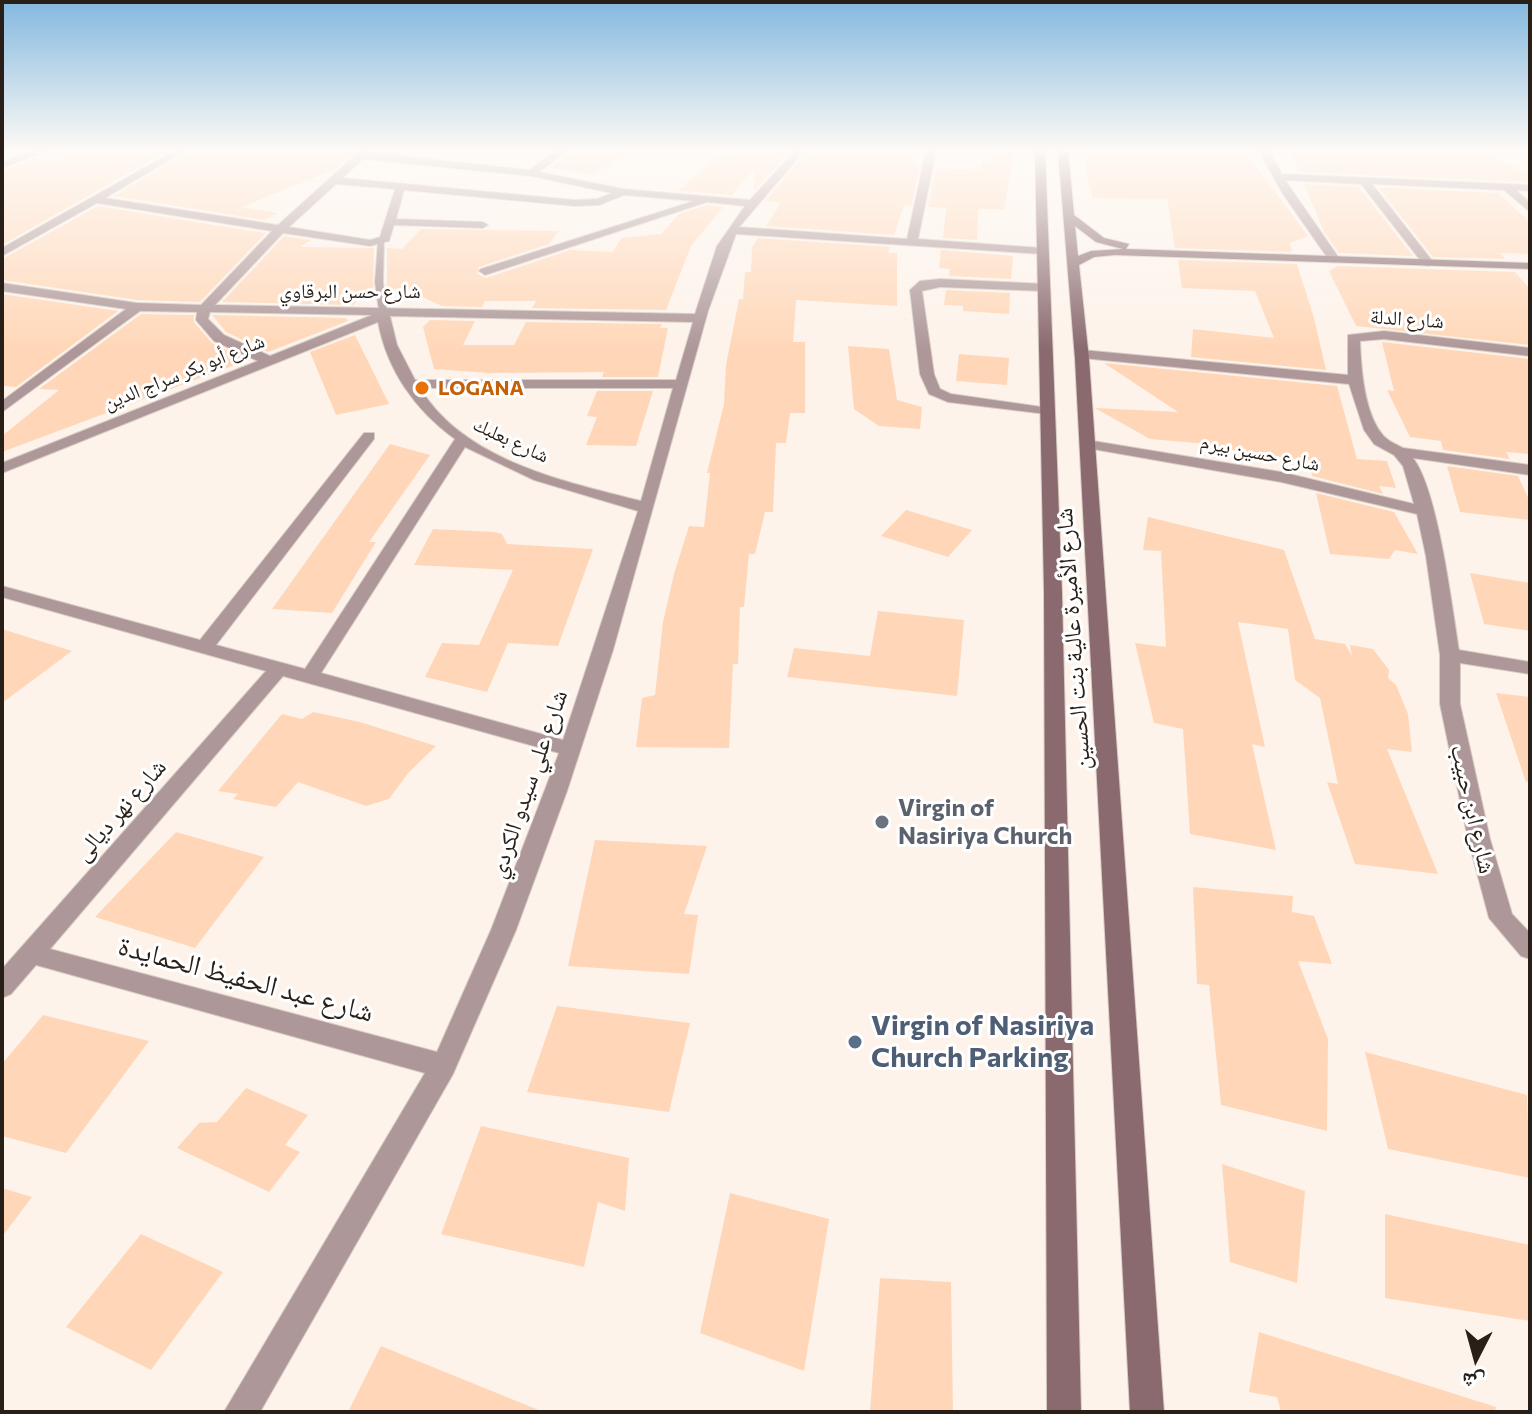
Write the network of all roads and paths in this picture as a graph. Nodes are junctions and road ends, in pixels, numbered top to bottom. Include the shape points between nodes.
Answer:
1 (66, 217) edge
2 (201, 217) edge
3 (296, 217) edge
4 (392, 217) edge
5 (654, 217) edge
6 (741, 217) edge
7 (917, 217) edge
8 (1041, 217) edge
9 (1068, 217) edge
10 (1071, 217) edge
11 (1306, 217) edge
12 (1392, 217) edge
13 (391, 222) junction
14 (483, 225) dead end
15 (281, 230) junction
16 (731, 230) junction
17 (381, 241) junction
18 (912, 242) junction
19 (1042, 251) junction
20 (2, 253) edge
21 (1180, 253) junction
22 (1333, 258) junction
23 (1074, 263) junction
24 (1428, 263) junction
25 (1530, 266) edge
26 (485, 271) dead end
27 (2, 287) edge
28 (1043, 287) junction
29 (137, 307) junction
30 (204, 309) junction
31 (383, 314) junction
32 (700, 318) junction
33 (1530, 352) edge
34 (1068, 357) junction
35 (268, 360) junction
36 (1355, 380) junction
37 (408, 384) junction
38 (681, 384) junction
39 (2, 408) edge
40 (1049, 412) junction
41 (369, 436) dead end
42 (461, 441) junction
43 (1087, 444) junction
44 (1399, 452) junction
45 (2, 468) edge
46 (1530, 470) edge
47 (647, 508) junction
48 (1424, 511) junction
49 (2, 591) edge
50 (205, 646) junction
51 (1450, 655) junction
52 (279, 668) junction
53 (1530, 668) edge
54 (309, 677) junction
55 (569, 749) junction
56 (1530, 949) edge
57 (31, 954) junction
58 (2, 987) edge
59 (444, 1066) junction
60 (241, 1412) edge
61 (1064, 1412) edge
62 (1147, 1412) edge

1 - 20 street
2 - 15 street
3 - 15 street
4 - 13 street
5 - 26 street
6 - 16 street, شارع علي سيدو الكردي
7 - 18 street
8 - 19 main road, شارع الأميرة عالية بنت الحسين
9 - 23 main road, شارع الأميرة عالية بنت الحسين
10 - 21 main road via 1100,240
11 - 22 street
12 - 24 street
13 - 14 street
13 - 17 street
15 - 17 street
15 - 30 street
16 - 18 street
16 - 32 street, شارع علي سيدو الكردي
17 - 31 lane
18 - 19 street
19 - 28 main road, شارع الأميرة عالية بنت الحسين
21 - 22 main road
21 - 23 main road via 1098,253
22 - 24 main road
23 - 34 main road, شارع الأميرة عالية بنت الحسين
24 - 25 main road
27 - 29 street, شارع حسن البرقاوي
28 - 34 main road, شارع الأميرة عالية بنت الحسين
28 - 40 street via 940,283 916,290 927,374 939,395
29 - 30 street, شارع حسن البرقاوي
29 - 39 street
30 - 31 street, شارع حسن البرقاوي
30 - 35 street via 202,320 211,332
31 - 32 street, شارع حسن البرقاوي
31 - 35 street, شارع أبو بكر سراج الدين
31 - 37 street, شارع بعلبك
32 - 38 street, شارع علي سيدو الكردي
33 - 36 street, شارع الدلة via 1366,335 1353,338
34 - 36 street
34 - 40 main road, شارع الأميرة عالية بنت الحسين
34 - 43 main road, شارع الأميرة عالية بنت الحسين
35 - 45 street, شارع أبو بكر سراج الدين
36 - 44 street, شارع الدلة via 1371,430
37 - 38 street
37 - 42 street, شارع بعلبك
38 - 47 street, شارع علي سيدو الكردي
40 - 61 main road, شارع الأميرة عالية بنت الحسين
41 - 50 street
42 - 47 street, شارع بعلبك via 532,474
42 - 54 street
43 - 48 street, شارع حسين بيرم via 1281,477
43 - 62 main road, شارع الأميرة عالية بنت الحسين
44 - 46 street
44 - 48 street, شارع ابن حبيب via 1410,465
47 - 55 street, شارع علي سيدو الكردي
48 - 51 street, شارع ابن حبيب
49 - 50 street
50 - 52 street
51 - 53 street
51 - 56 street, شارع ابن حبيب via 1456,738 1493,892 1501,918
52 - 54 street
52 - 57 street, شارع نهر ديالى
54 - 55 street
55 - 59 street, شارع علي سيدو الكردي via 533,855
57 - 58 street, شارع نهر ديالى
57 - 59 street, شارع عبد الحفيظ الحمايدة
59 - 60 street, شارع علي سيدو الكردي

